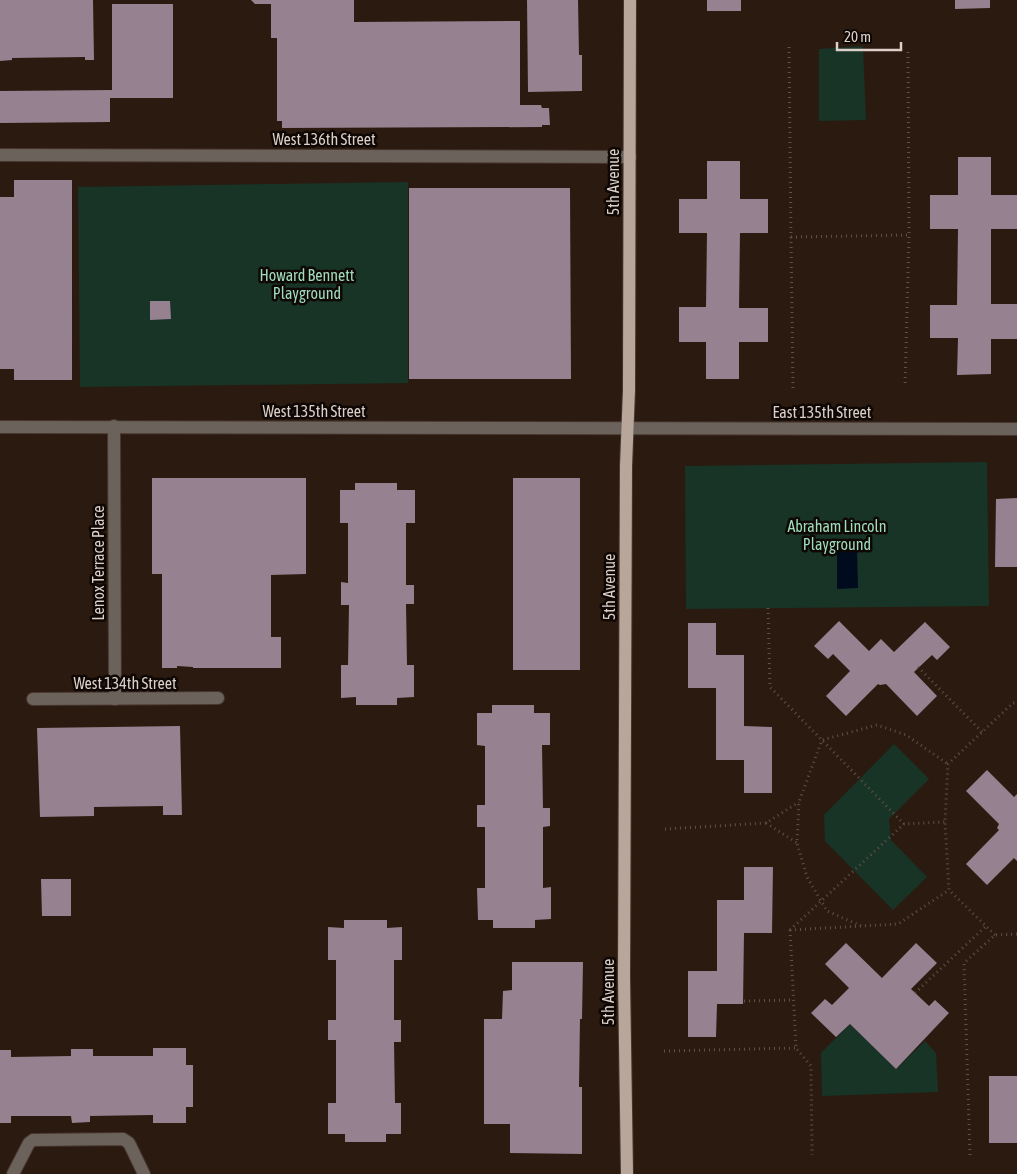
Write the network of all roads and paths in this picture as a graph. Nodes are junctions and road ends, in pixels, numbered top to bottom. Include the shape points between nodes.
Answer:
1 (630, 0) edge
2 (789, 47) dead end
3 (908, 52) dead end
4 (0, 155) edge
5 (630, 157) junction
6 (909, 234) junction
7 (791, 237) junction
8 (906, 387) dead end
9 (793, 389) dead end
10 (0, 426) edge
11 (114, 426) junction
12 (627, 427) junction
13 (1017, 429) edge
14 (768, 608) dead end
15 (918, 667) dead end
16 (218, 698) dead end
17 (33, 699) dead end
18 (115, 699) junction
19 (1017, 702) edge
20 (982, 732) junction
21 (822, 740) junction
22 (948, 764) junction
23 (799, 802) junction
24 (945, 822) junction
25 (766, 823) junction
26 (904, 824) junction
27 (664, 829) dead end
28 (797, 843) junction
29 (949, 890) junction
30 (822, 901) junction
31 (861, 926) junction
32 (986, 926) junction
33 (790, 930) junction
34 (1017, 934) edge
35 (995, 935) junction
36 (915, 993) dead end
37 (793, 1000) junction
38 (744, 1001) dead end
39 (796, 1048) junction
40 (664, 1051) dead end
41 (812, 1155) dead end
42 (970, 1155) dead end
43 (13, 1174) edge
44 (144, 1174) edge
45 (627, 1174) edge

1 - 5 main road, 5th Avenue
2 - 7 path
3 - 6 path
4 - 5 street, West 136th Street
5 - 12 main road, 5th Avenue
6 - 7 path
6 - 8 path
7 - 9 path
10 - 11 street, West 135th Street
11 - 12 street, West 135th Street
11 - 18 street, Lenox Terrace Place
12 - 13 street, East 135th Street
12 - 45 main road, 5th Avenue via 624,978
14 - 21 path via 770,687
15 - 20 path
16 - 18 street, West 134th Street
17 - 18 street, West 134th Street
19 - 20 path
20 - 22 path
21 - 22 path via 877,725 906,735
21 - 23 path
21 - 26 path
22 - 24 path
23 - 25 path
23 - 28 path
24 - 26 path
24 - 29 path
25 - 27 path
25 - 28 path
26 - 30 path
28 - 30 path via 807,877
29 - 31 path via 898,924
29 - 32 path
30 - 31 path via 827,911
30 - 33 path
31 - 33 path
32 - 35 path
32 - 36 path
33 - 37 path
34 - 35 path
35 - 42 path via 964,963
37 - 38 path
37 - 39 path
39 - 40 path
39 - 41 path via 811,1066
43 - 44 street via 33,1140 94,1139 126,1140

